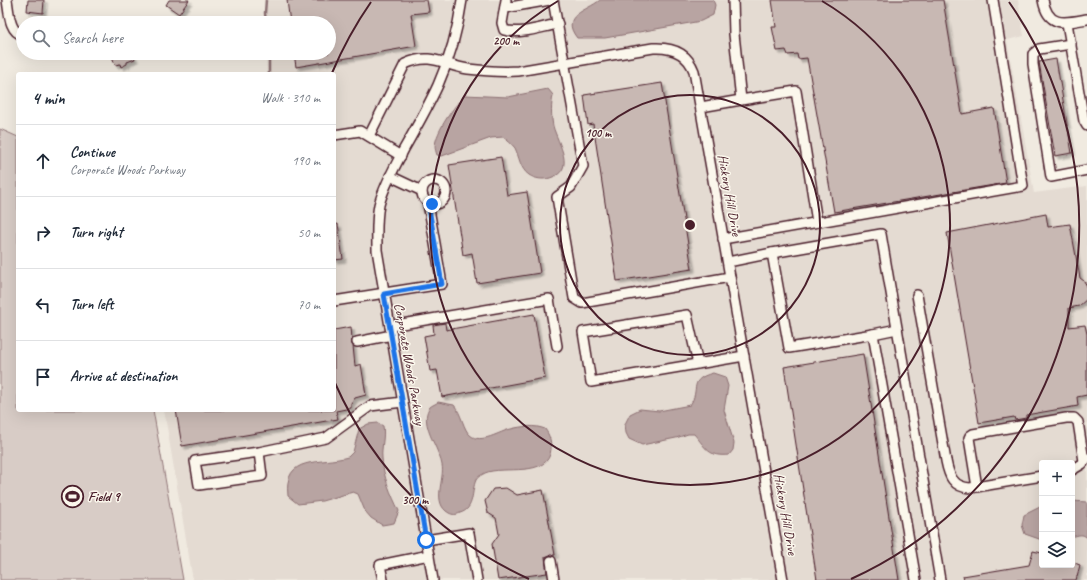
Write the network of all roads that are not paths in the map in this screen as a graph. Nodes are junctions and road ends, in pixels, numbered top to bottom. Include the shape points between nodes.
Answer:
1 (7, 0) edge
2 (462, 0) edge
3 (552, 0) edge
4 (733, 0) edge
5 (992, 0) edge
6 (1043, 0) edge
7 (506, 4) edge
8 (1087, 19) edge
9 (1067, 22) junction
10 (558, 24) junction
11 (16, 32) edge
12 (1071, 44) junction
13 (447, 62) junction
14 (565, 63) junction
15 (741, 100) junction
16 (701, 107) junction
17 (1087, 126) edge
18 (336, 135) edge
19 (369, 136) junction
20 (401, 156) junction
21 (1087, 170) edge
22 (390, 176) junction
23 (422, 191) junction
24 (428, 203) junction
25 (817, 222) junction
26 (724, 239) junction
27 (772, 253) junction
28 (728, 262) junction
29 (730, 277) junction
30 (384, 294) junction
31 (917, 295) dead end
32 (336, 302) edge
33 (390, 326) junction
34 (897, 329) junction
35 (873, 334) junction
36 (392, 336) junction
37 (357, 342) dead end
38 (557, 346) dead end
39 (744, 356) junction
40 (698, 364) junction
41 (403, 402) junction
42 (259, 452) junction
43 (1086, 460) edge
44 (1075, 469) edge
45 (1039, 477) edge
46 (977, 487) junction
47 (426, 540) junction
48 (429, 555) junction
49 (551, 561) dead end
50 (383, 580) edge
51 (433, 580) edge
52 (477, 580) edge
53 (554, 580) edge
54 (783, 580) edge
55 (916, 580) edge
56 (940, 580) edge

1 - 11 street
2 - 13 street, Corporate Woods Parkway
3 - 7 street
3 - 10 street
4 - 15 street
5 - 25 street via 1023,186
6 - 9 street via 1045,11 1051,19
7 - 10 street via 502,24 504,30 522,31
8 - 9 street
9 - 12 street
10 - 14 street
12 - 17 street
12 - 21 street via 1039,49 1033,54 1033,64 1051,176
13 - 14 street, Hickory Hill Drive via 466,68 503,72
13 - 19 street, Hickory Hill Drive via 431,58 405,64
13 - 20 street, Corporate Woods Parkway via 438,85
14 - 16 street, Hickory Hill Drive via 653,48 672,49 681,53 692,65
14 - 29 street via 583,166 571,187 558,197 574,298 582,303
15 - 16 street
15 - 25 street via 796,91
16 - 26 street, Hickory Hill Drive
18 - 19 street via 360,131
19 - 20 street
20 - 22 street, Corporate Woods Parkway
22 - 23 street
22 - 30 street, Corporate Woods Parkway via 380,203 376,230
23 - 24 street via 423,198
23 - 24 street via 425,183 432,180 444,184 447,192 444,200 436,204
24 - 30 street via 442,284
25 - 26 street
26 - 28 street, Hickory Hill Drive
27 - 28 street
27 - 34 street via 881,234
27 - 35 street via 789,348
28 - 29 street, Hickory Hill Drive
29 - 39 street, Hickory Hill Drive
30 - 32 street
30 - 33 street, Corporate Woods Parkway
31 - 46 street via 948,472 954,482 961,487
33 - 36 street, Corporate Woods Parkway
33 - 38 street via 549,299
34 - 35 street
34 - 56 street
35 - 55 street
36 - 37 street
36 - 41 street, Corporate Woods Parkway
39 - 40 street
39 - 54 street, Hickory Hill Drive
40 - 40 street via 591,382 583,332 687,315
41 - 42 street via 370,406 326,438
41 - 47 street, Corporate Woods Parkway
42 - 42 street via 196,461 199,485 262,476
43 - 44 street
43 - 46 street via 1078,422 1074,418 973,434 969,438
45 - 46 street
47 - 48 street, Corporate Woods Parkway
47 - 52 street via 469,533
48 - 50 street via 380,565
48 - 51 street, Corporate Woods Parkway
49 - 53 street

